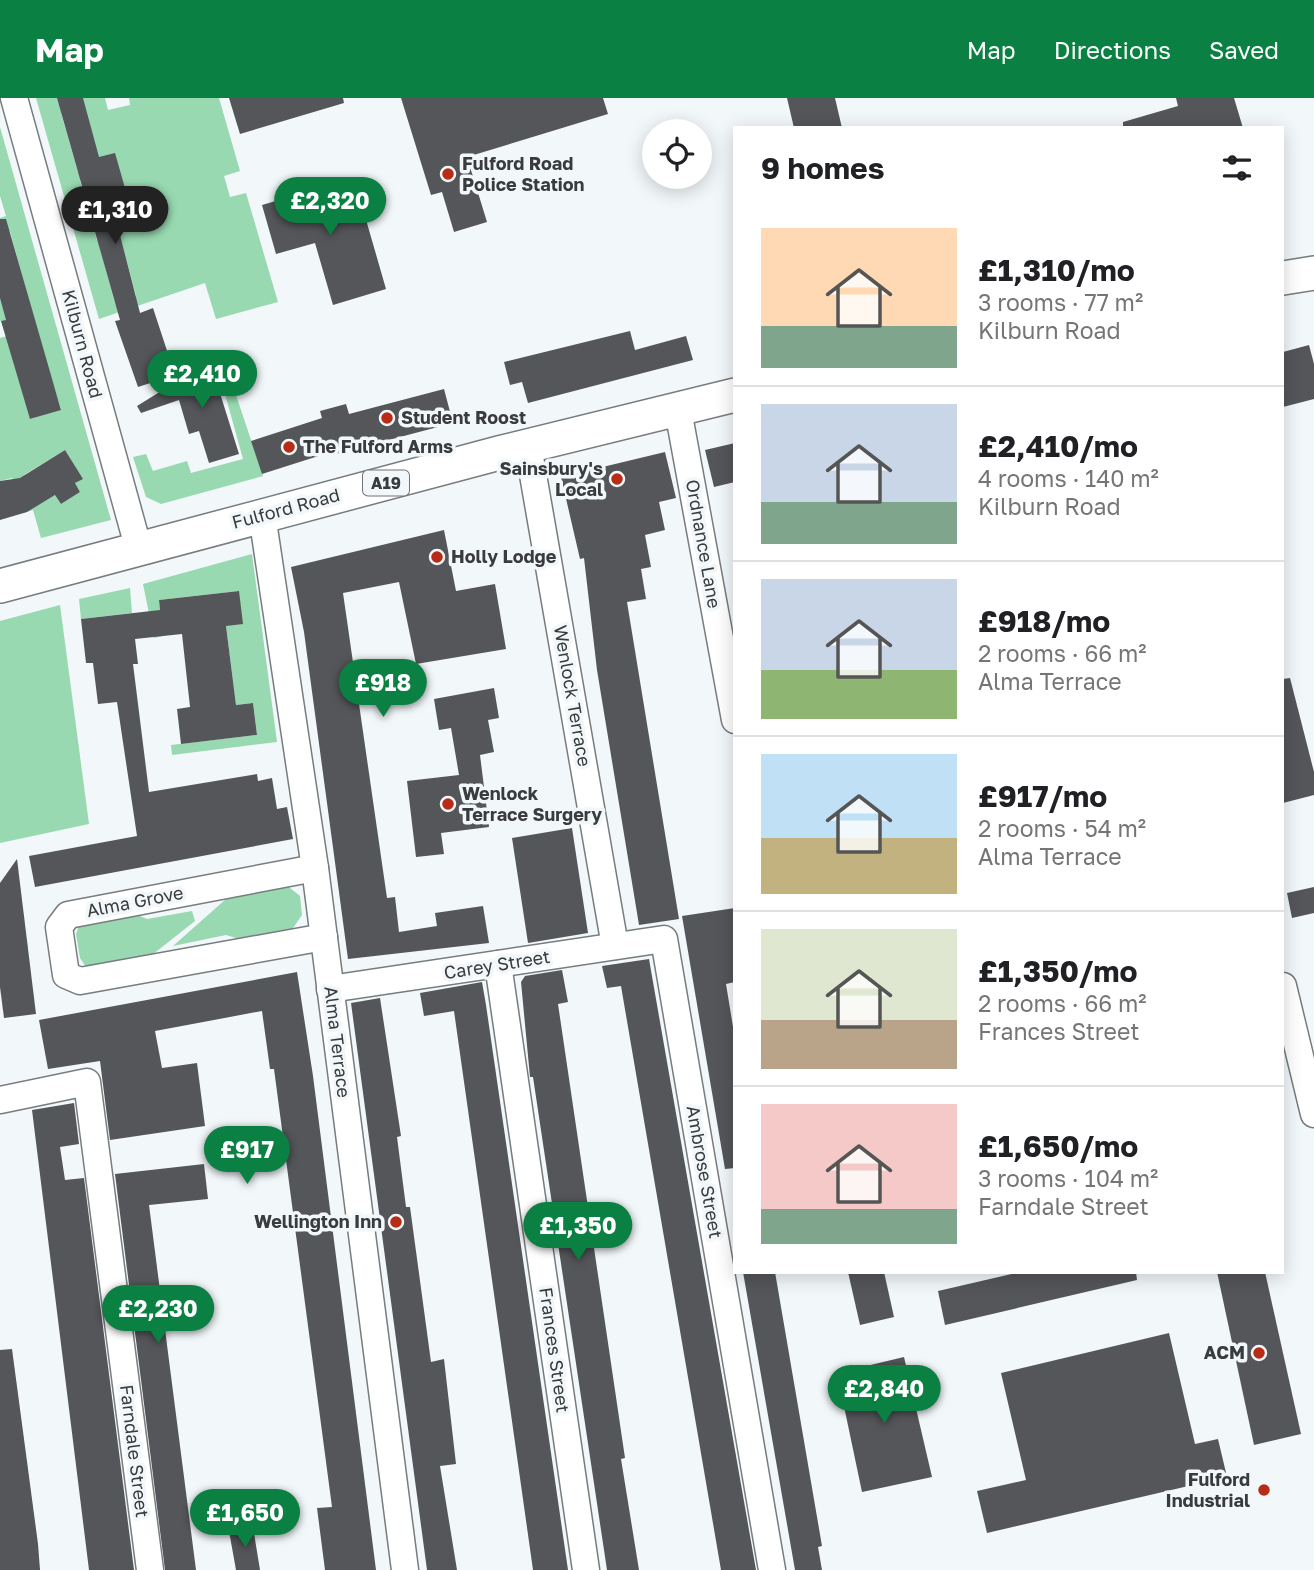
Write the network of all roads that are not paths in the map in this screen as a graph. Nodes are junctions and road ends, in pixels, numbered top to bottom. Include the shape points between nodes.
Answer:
1 (14, 98) edge
2 (1314, 273) edge
3 (1284, 278) edge
4 (733, 396) edge
5 (678, 410) junction
6 (528, 446) junction
7 (262, 515) junction
8 (139, 550) junction
9 (0, 586) edge
10 (733, 709) edge
11 (315, 868) junction
12 (324, 937) junction
13 (664, 939) joint
14 (615, 946) junction
15 (498, 964) junction
16 (330, 989) junction
17 (1284, 990) edge
18 (0, 1100) edge
19 (1314, 1114) edge
20 (150, 1570) edge
21 (405, 1570) edge
22 (586, 1570) edge
23 (772, 1570) edge

1 - 8 street, Kilburn Road
2 - 3 main road
4 - 5 main road, Fulford Road / A19
5 - 6 main road, Fulford Road / A19
5 - 10 street, Ordnance Lane
6 - 7 main road, Fulford Road / A19
6 - 14 street, Wenlock Terrace
7 - 8 main road, Fulford Road / A19
7 - 11 street, Alma Terrace
8 - 9 main road, Fulford Road / A19
11 - 12 street, Alma Terrace
11 - 12 street, Alma Grove via 68,915 59,927 66,975 80,981
12 - 16 street, Alma Terrace
13 - 14 street, Carey Street
13 - 23 street, Ambrose Street
14 - 15 street, Carey Street
15 - 16 street, Carey Street
15 - 22 street, Frances Street
16 - 21 street, Alma Terrace
17 - 19 street
18 - 20 street, Farndale Street via 87,1082

